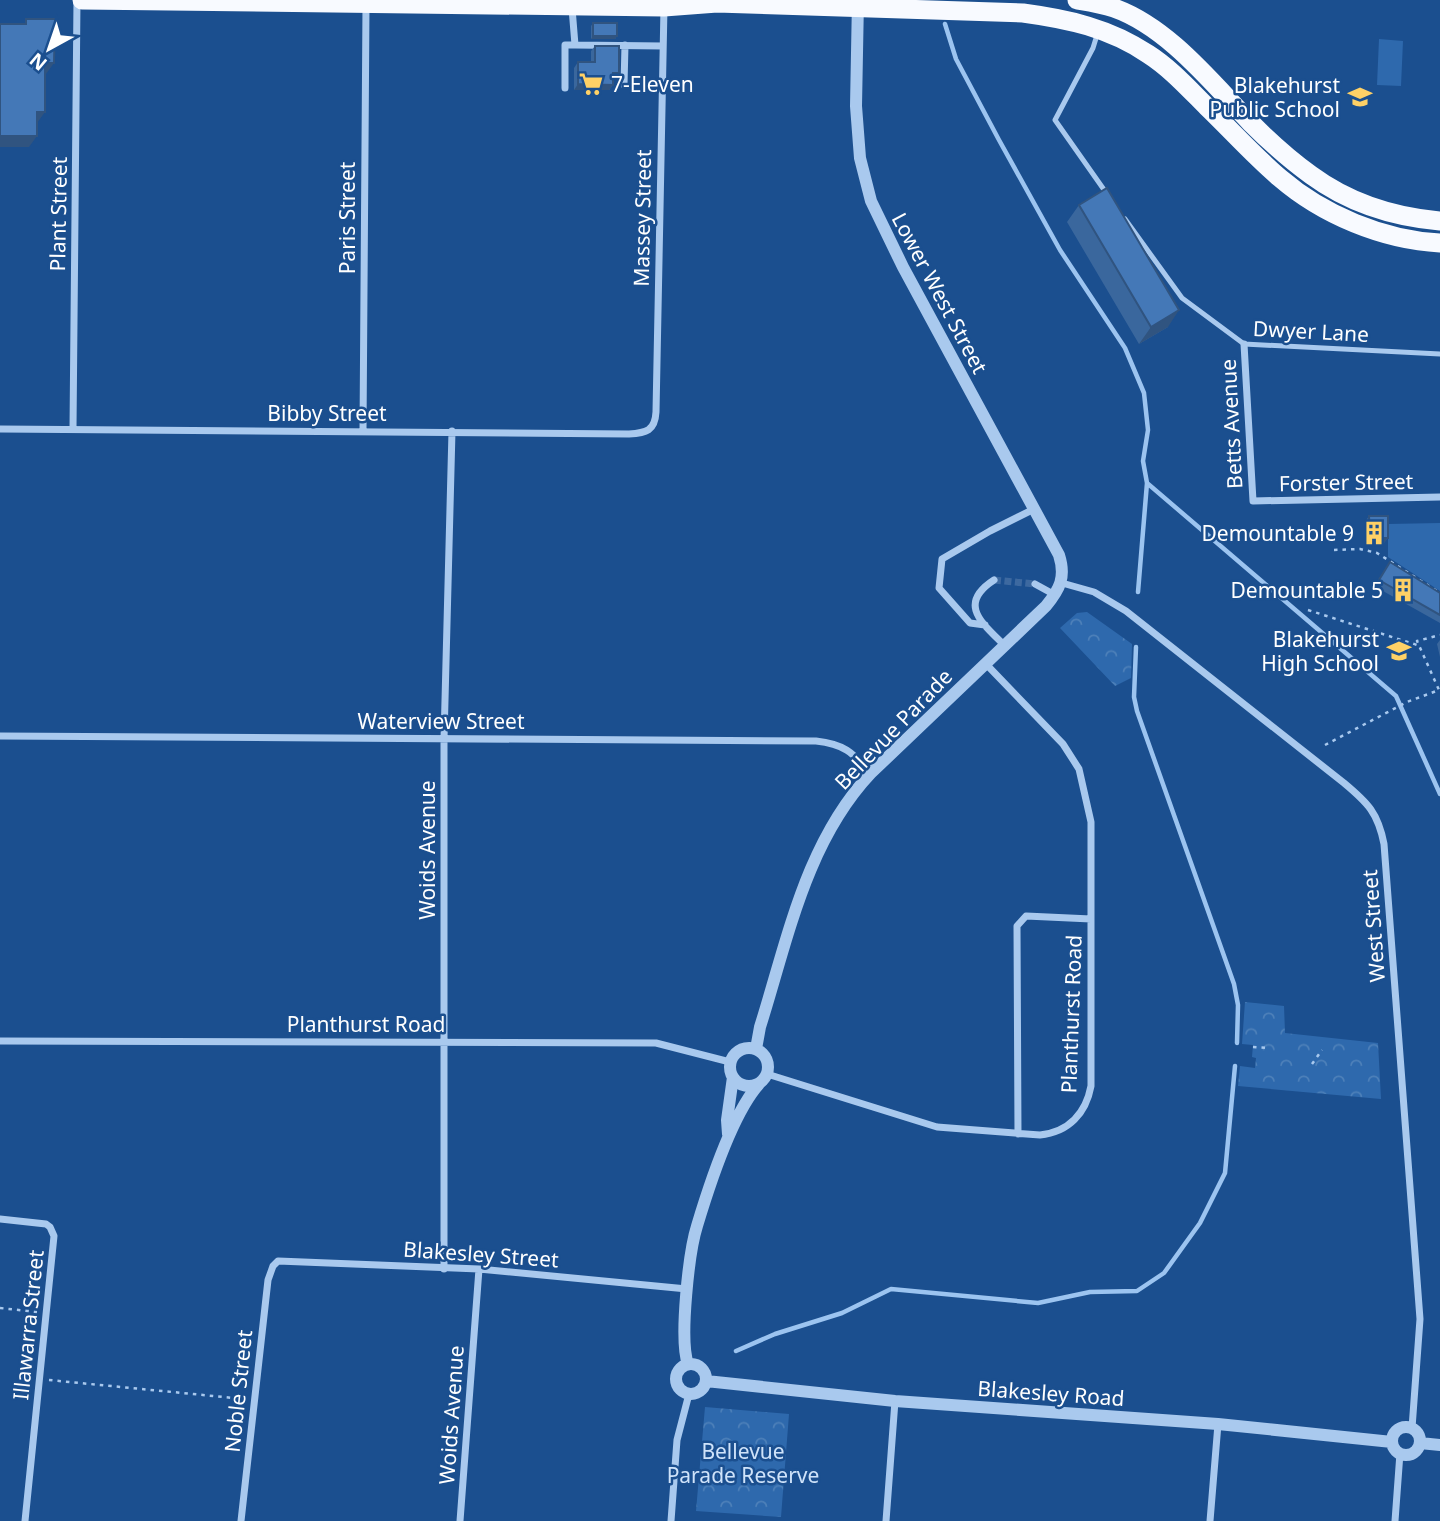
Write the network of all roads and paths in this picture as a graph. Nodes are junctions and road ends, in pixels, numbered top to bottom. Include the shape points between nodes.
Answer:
1 (80, 0) edge
2 (1077, 0) edge
3 (1104, 2) edge
4 (858, 3) edge
5 (366, 5) junction
6 (572, 6) junction
7 (664, 7) junction
8 (1098, 27) junction
9 (575, 44) junction
10 (625, 45) junction
11 (663, 46) junction
12 (624, 85) dead end
13 (565, 88) dead end
14 (1111, 201) edge
15 (1119, 211) edge
16 (1440, 221) edge
17 (1440, 243) edge
18 (1244, 344) junction
19 (1440, 354) edge
20 (652, 428) joint
21 (0, 429) edge
22 (73, 429) junction
23 (363, 431) junction
24 (452, 431) junction
25 (1440, 497) edge
26 (1253, 501) joint
27 (1034, 509) junction
28 (1334, 550) dead end
29 (994, 580) dead end
30 (1035, 583) tunnel mouth
31 (1058, 589) junction
32 (1440, 593) edge
33 (1308, 610) dead end
34 (985, 625) junction
35 (1440, 635) edge
36 (1004, 645) junction
37 (1420, 646) junction
38 (985, 663) junction
39 (0, 736) edge
40 (444, 739) junction
41 (1325, 745) dead end
42 (872, 773) junction
43 (1091, 919) junction
44 (0, 1041) edge
45 (444, 1042) junction
46 (1253, 1047) dead end
47 (1268, 1048) dead end
48 (756, 1049) junction
49 (1322, 1050) dead end
50 (730, 1062) junction
51 (1312, 1065) dead end
52 (733, 1077) junction
53 (763, 1079) junction
54 (1018, 1134) junction
55 (729, 1138) junction
56 (0, 1219) edge
57 (273, 1266) joint
58 (444, 1269) junction
59 (479, 1269) junction
60 (687, 1289) junction
61 (0, 1308) edge
62 (47, 1314) junction
63 (688, 1364) junction
64 (40, 1379) junction
65 (706, 1381) junction
66 (689, 1394) junction
67 (255, 1401) junction
68 (895, 1401) junction
69 (1218, 1424) junction
70 (1412, 1428) junction
71 (1392, 1442) junction
72 (1420, 1443) junction
73 (1440, 1445) edge
74 (1400, 1453) junction
75 (25, 1521) edge
76 (241, 1521) edge
77 (460, 1521) edge
78 (671, 1521) edge
79 (886, 1521) edge
80 (1210, 1521) edge
81 (1395, 1521) edge

1 - 5 highway
1 - 22 street, Plant Street
2 - 3 highway
3 - 8 street
3 - 16 highway via 1182,52 1265,136 1326,185 1367,206
4 - 7 highway
4 - 8 highway via 1023,13
4 - 27 street, Lower West Street via 857,119 860,158 871,201
5 - 6 highway
5 - 23 street, Paris Street
6 - 7 highway
6 - 9 street
7 - 11 street, Massey Street
8 - 14 lane via 1093,48 1055,120
8 - 17 highway via 1149,54 1173,73 1280,178 1324,209 1390,235
9 - 10 street
9 - 13 street via 565,45
10 - 11 street
10 - 12 street
11 - 20 street, Massey Street via 656,412
15 - 18 lane, Dwyer Lane via 1182,299
18 - 19 lane, Dwyer Lane
18 - 26 street, Betts Avenue
20 - 24 street, Bibby Street via 629,434
21 - 22 street, Bibby Street
22 - 23 street, Bibby Street
23 - 24 street, Bibby Street
24 - 40 street, Woids Avenue
25 - 26 street, Forster Street
27 - 31 street, Lower West Street via 1059,555 1063,572
27 - 34 street via 942,559 939,588 970,623
28 - 32 path via 1377,553
29 - 34 street via 974,604 975,614
30 - 31 street, West Street
31 - 36 street, Bellevue Parade
31 - 70 street, West Street via 1094,592 1126,611 1376,814 1384,844 1420,1319
33 - 37 path
34 - 36 street
35 - 37 path via 1417,641
36 - 38 street, Bellevue Parade
37 - 41 path via 1438,690
38 - 42 street, Bellevue Parade
38 - 43 street, Planthurst Road via 1063,744 1079,769 1091,822
39 - 40 street, Waterview Street
40 - 42 street, Waterview Street via 816,741 838,744
40 - 45 street, Woids Avenue
42 - 48 street, Bellevue Parade via 852,793 811,864
43 - 54 street, Planthurst Road via 1089,1099 1062,1130
43 - 54 street via 1026,916 1017,926
44 - 45 street, Planthurst Road
45 - 50 street, Planthurst Road via 656,1043
45 - 58 street, Woids Avenue
46 - 47 path
48 - 50 street via 740,1049
48 - 53 street via 767,1060
49 - 51 path
50 - 52 street
52 - 53 street via 744,1086
52 - 55 street
53 - 54 street, Planthurst Road via 937,1127
53 - 55 street via 743,1104
55 - 60 street via 696,1228
56 - 62 street, Illawarra Street via 46,1224 53,1231
57 - 58 street, Blakesley Street via 293,1260
57 - 67 street, Noble Street
58 - 59 street, Blakesley Street
59 - 60 street, Blakesley Street
59 - 77 street, Woids Avenue
60 - 63 street via 684,1352
61 - 62 path
62 - 64 street, Illawarra Street
63 - 65 street via 702,1368
63 - 66 street via 679,1369 676,1379 680,1389
64 - 67 path
64 - 75 street, Illawarra Street
65 - 66 street via 702,1390
65 - 68 street, Blakesley Road
66 - 78 street via 677,1440
67 - 76 street, Noble Street
68 - 69 street, Blakesley Road
68 - 79 street
69 - 71 street, Blakesley Road
69 - 80 street
70 - 71 street via 1398,1430
70 - 72 street
71 - 74 street
72 - 73 street
72 - 74 street via 1413,1454
74 - 81 street

